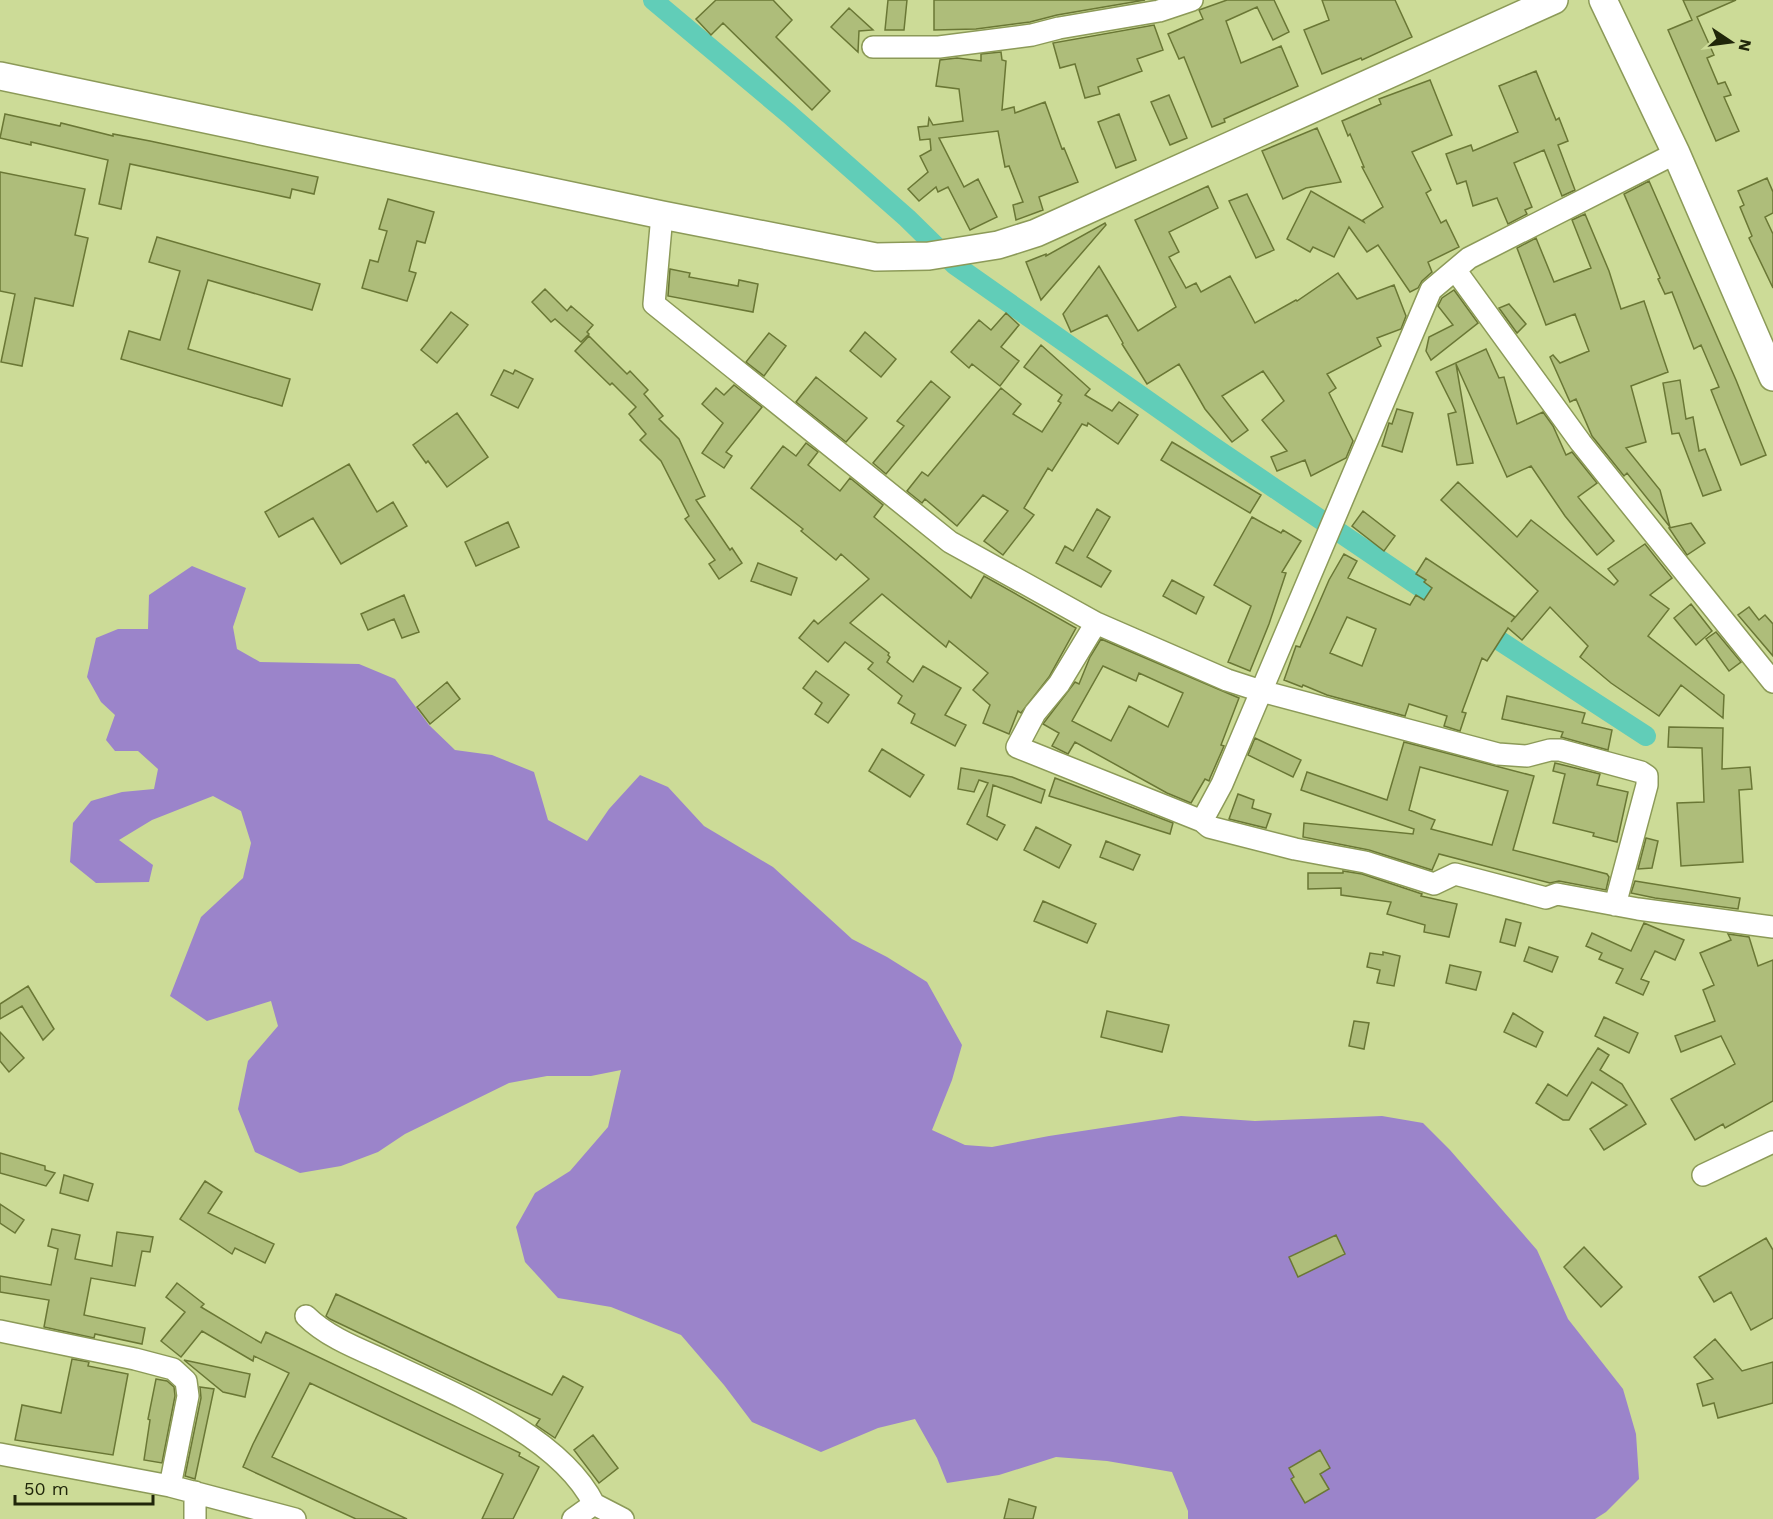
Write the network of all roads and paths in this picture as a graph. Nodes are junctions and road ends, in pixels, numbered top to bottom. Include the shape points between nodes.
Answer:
1 (1192, 0) edge
2 (1554, 0) edge
3 (1603, 0) edge
4 (873, 47) dead end
5 (0, 76) edge
6 (1676, 153) junction
7 (663, 215) junction
8 (1456, 271) junction
9 (1773, 377) edge
10 (1095, 623) junction
11 (1773, 682) edge
12 (1261, 691) junction
13 (1202, 821) junction
14 (1615, 905) junction
15 (1773, 927) edge
16 (1773, 1142) edge
17 (1703, 1175) dead end
18 (306, 1316) dead end
19 (0, 1331) edge
20 (0, 1454) edge
21 (170, 1486) junction
22 (195, 1492) junction
23 (594, 1504) junction
24 (195, 1519) edge
25 (295, 1519) edge
26 (573, 1519) edge
27 (623, 1519) edge

1 - 4 street via 1159,11 1032,35 939,47
2 - 7 main road via 1036,233 998,245 928,256 876,257
3 - 6 main road
5 - 7 main road
6 - 8 street via 1469,258
6 - 9 main road
7 - 10 street via 654,304 950,542
8 - 11 street via 1581,443
8 - 12 street via 1431,290
10 - 12 street
10 - 13 street via 1017,747
12 - 13 street
12 - 14 street via 1498,754 1527,756 1560,750 1641,772 1647,776 1647,785
13 - 14 street via 1209,827 1365,862 1434,884 1455,874 1546,898 1557,894
14 - 15 street
16 - 17 street
18 - 23 street via 354,1347 512,1424 551,1452 586,1488
19 - 21 street via 173,1369 186,1381 188,1396
20 - 21 street
21 - 22 street
22 - 24 street
22 - 25 street
23 - 26 street
23 - 27 street

